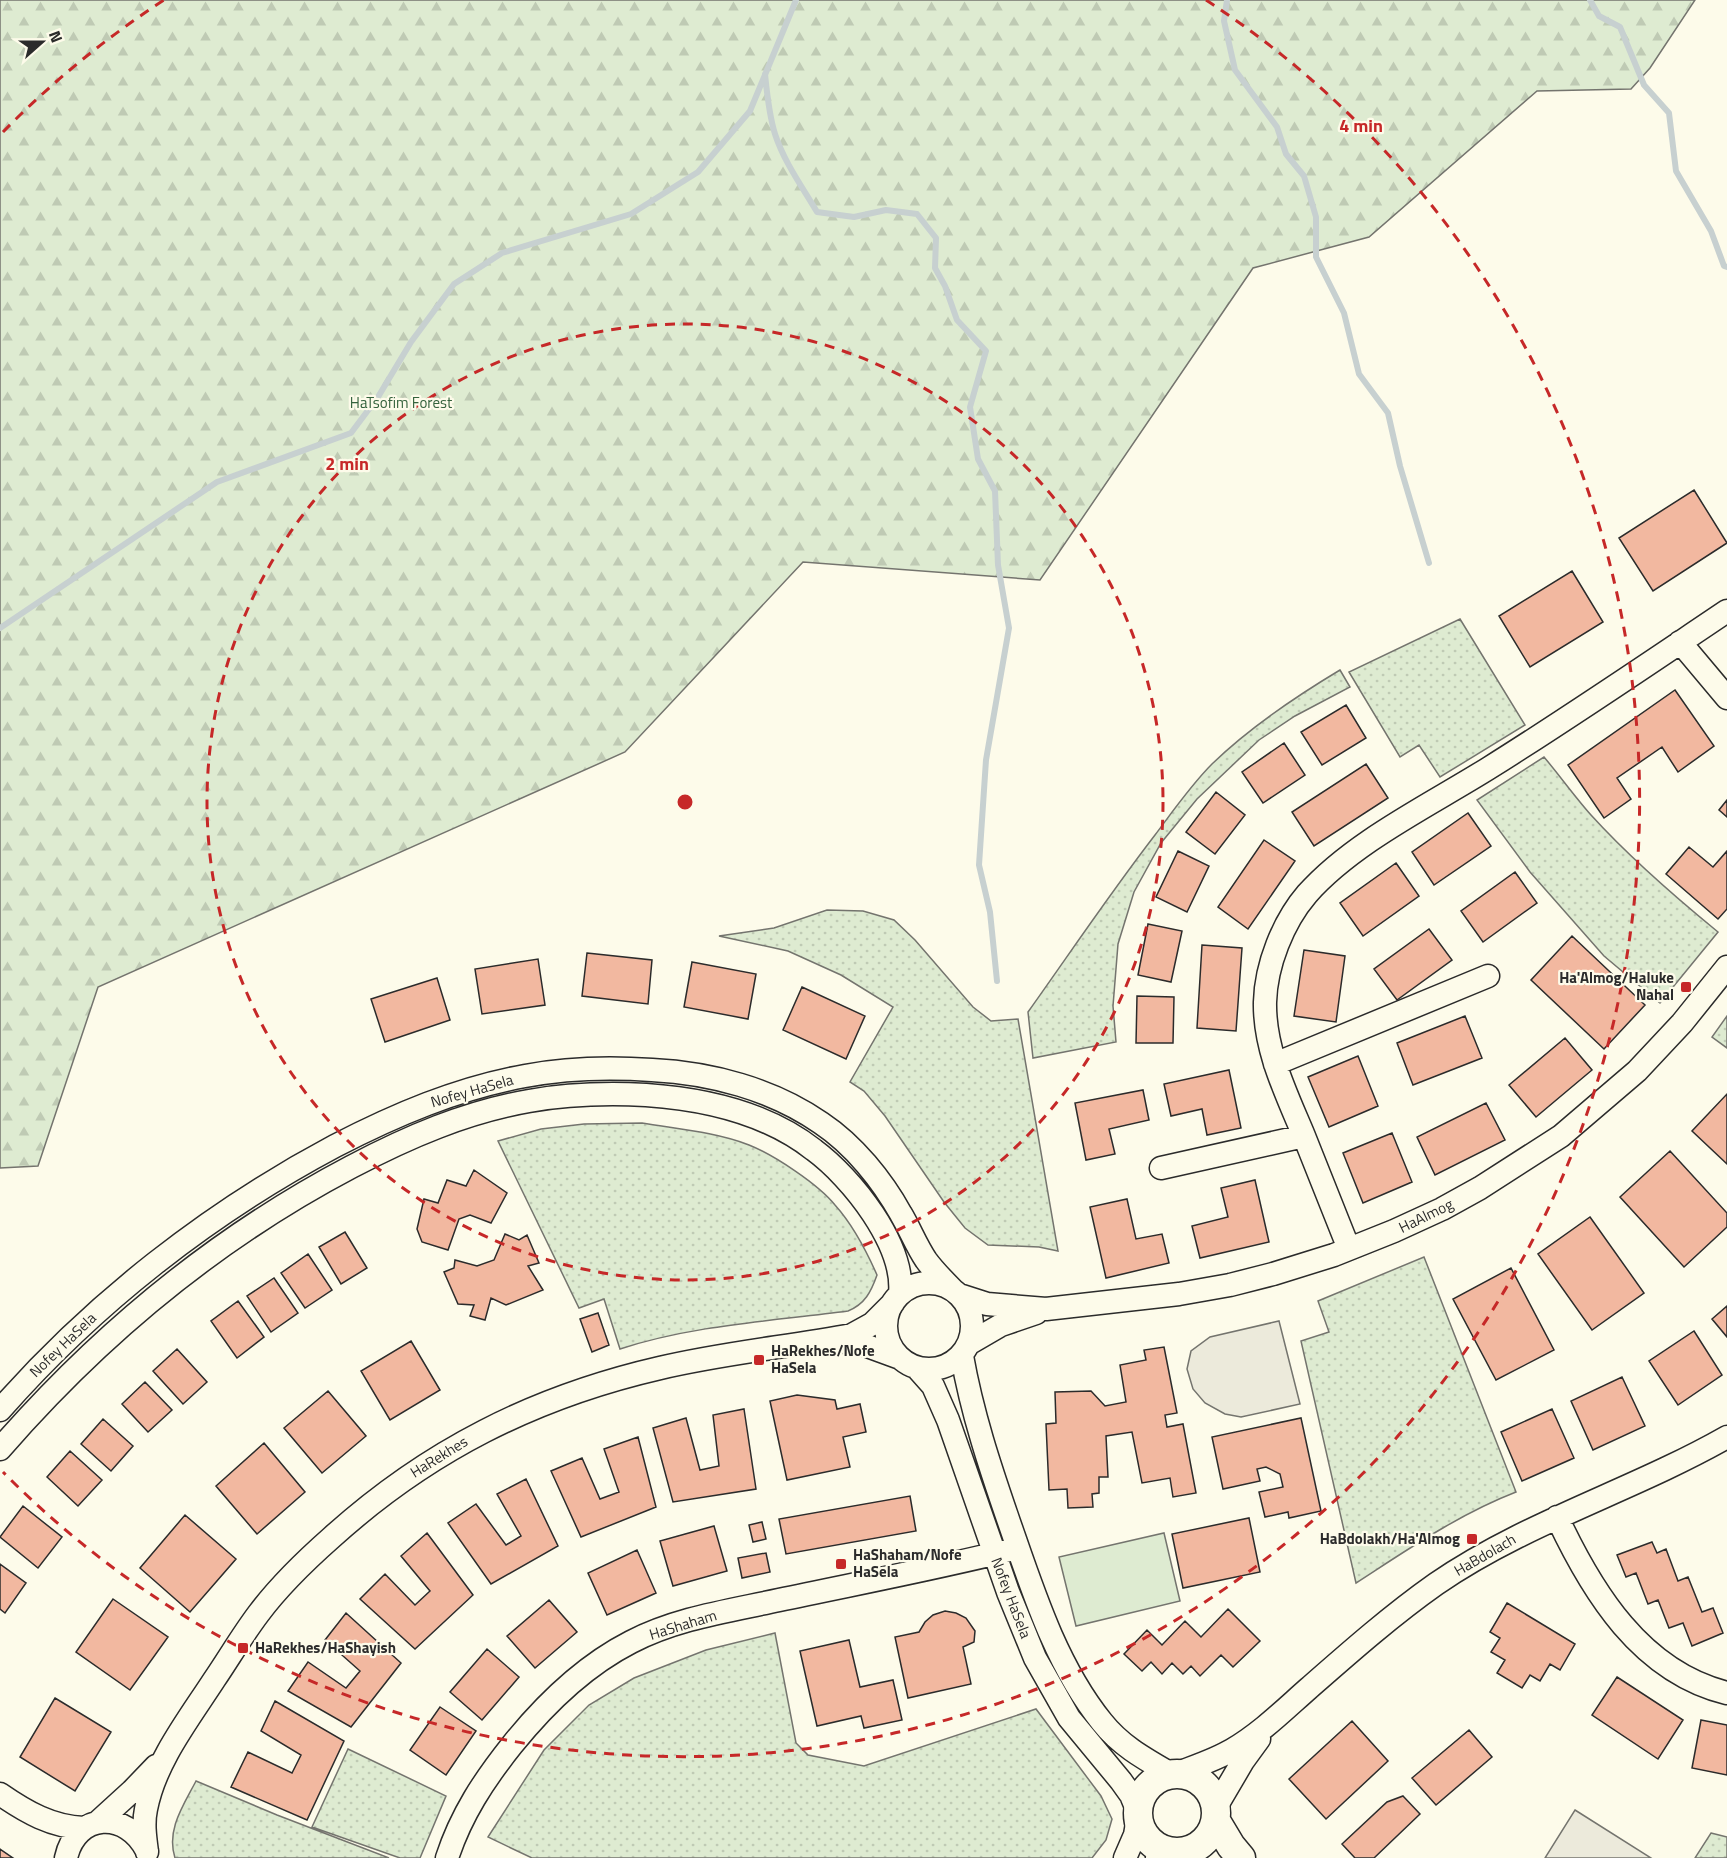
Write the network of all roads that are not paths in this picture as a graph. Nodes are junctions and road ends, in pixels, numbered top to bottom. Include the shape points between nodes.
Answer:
1 (1727, 611) edge
2 (1680, 642) junction
3 (1727, 698) edge
4 (1727, 967) edge
5 (1488, 976) dead end
6 (1275, 1064) junction
7 (1304, 1136) junction
8 (1161, 1167) dead end
9 (1349, 1249) junction
10 (956, 1292) junction
11 (896, 1298) junction
12 (1046, 1310) junction
13 (826, 1340) junction
14 (966, 1350) junction
15 (908, 1363) junction
16 (0, 1410) edge
17 (1727, 1437) edge
18 (0, 1449) edge
19 (1557, 1517) junction
20 (1018, 1548) junction
21 (995, 1554) junction
22 (1727, 1694) edge
23 (1273, 1721) junction
24 (168, 1754) junction
25 (1174, 1774) junction
26 (8, 1800) edge
27 (1216, 1814) junction
28 (1138, 1815) junction
29 (91, 1825) junction
30 (148, 1855) edge
31 (1173, 1855) edge
32 (65, 1858) edge
33 (447, 1858) edge
34 (1125, 1858) edge
35 (1241, 1858) edge

1 - 2 street
2 - 3 street
2 - 6 street via 1345,858 1306,896 1289,920 1269,973 1266,1028
4 - 9 street, HaAlmog via 1637,1071 1561,1136 1442,1209
5 - 6 street
6 - 7 street
7 - 8 street
7 - 9 street
9 - 12 street, HaAlmog via 1230,1286
10 - 11 street via 931,1283 909,1288
10 - 12 street, HaAlmog via 987,1304
10 - 14 street via 968,1305 972,1318 973,1331
10 - 16 street, Nofey HaSela via 925,1258 901,1213 869,1168 821,1122 786,1102 745,1086 679,1071 611,1068 551,1072 470,1089 418,1107 285,1173 187,1239 125,1288 32,1374
11 - 13 street, HaRekhes via 872,1324 852,1335
11 - 15 street via 888,1314 887,1337 892,1348
11 - 18 street, Nofey HaSela via 901,1281 893,1252 866,1206 807,1144 738,1111 676,1097 554,1097 477,1114 402,1141 298,1195 202,1259 118,1327
12 - 14 street, HaAlmog via 1001,1325
13 - 15 street, HaRekhes via 859,1343
13 - 24 street, HaRekhes via 690,1362 588,1387 507,1420 415,1471 366,1506 290,1576 259,1612
14 - 15 street via 952,1364 941,1368 929,1370
14 - 20 street, Nofey HaSela via 979,1433
15 - 21 street, Nofey HaSela via 933,1386
17 - 19 street, HaBdolach via 1676,1465
19 - 22 street via 1590,1581 1634,1638 1684,1677
19 - 23 street, HaBdolach via 1512,1538 1435,1585 1355,1648
20 - 21 street, HaShaham
20 - 25 street, Nofey HaSela via 1044,1620 1090,1705 1126,1748
21 - 28 street, Nofey HaSela via 1022,1630 1051,1688 1084,1738 1131,1795
21 - 33 street, HaShaham via 687,1620 631,1642 584,1672 536,1715 475,1794
23 - 25 street, HaBdolach via 1231,1750
23 - 27 street, HaBdolach via 1243,1761
24 - 29 street, HaRekhes
24 - 30 street, HaRekhes via 152,1785 146,1811
25 - 27 main road via 1189,1775 1207,1787
25 - 28 main road via 1158,1778 1148,1787 1140,1798
26 - 29 street via 57,1825
26 - 32 street via 47,1834
27 - 31 main road via 1211,1833 1203,1843
27 - 35 main road
28 - 31 main road via 1140,1828 1153,1844
28 - 34 street
29 - 30 street via 116,1823 134,1831
29 - 32 street, HaRekhes via 75,1837

